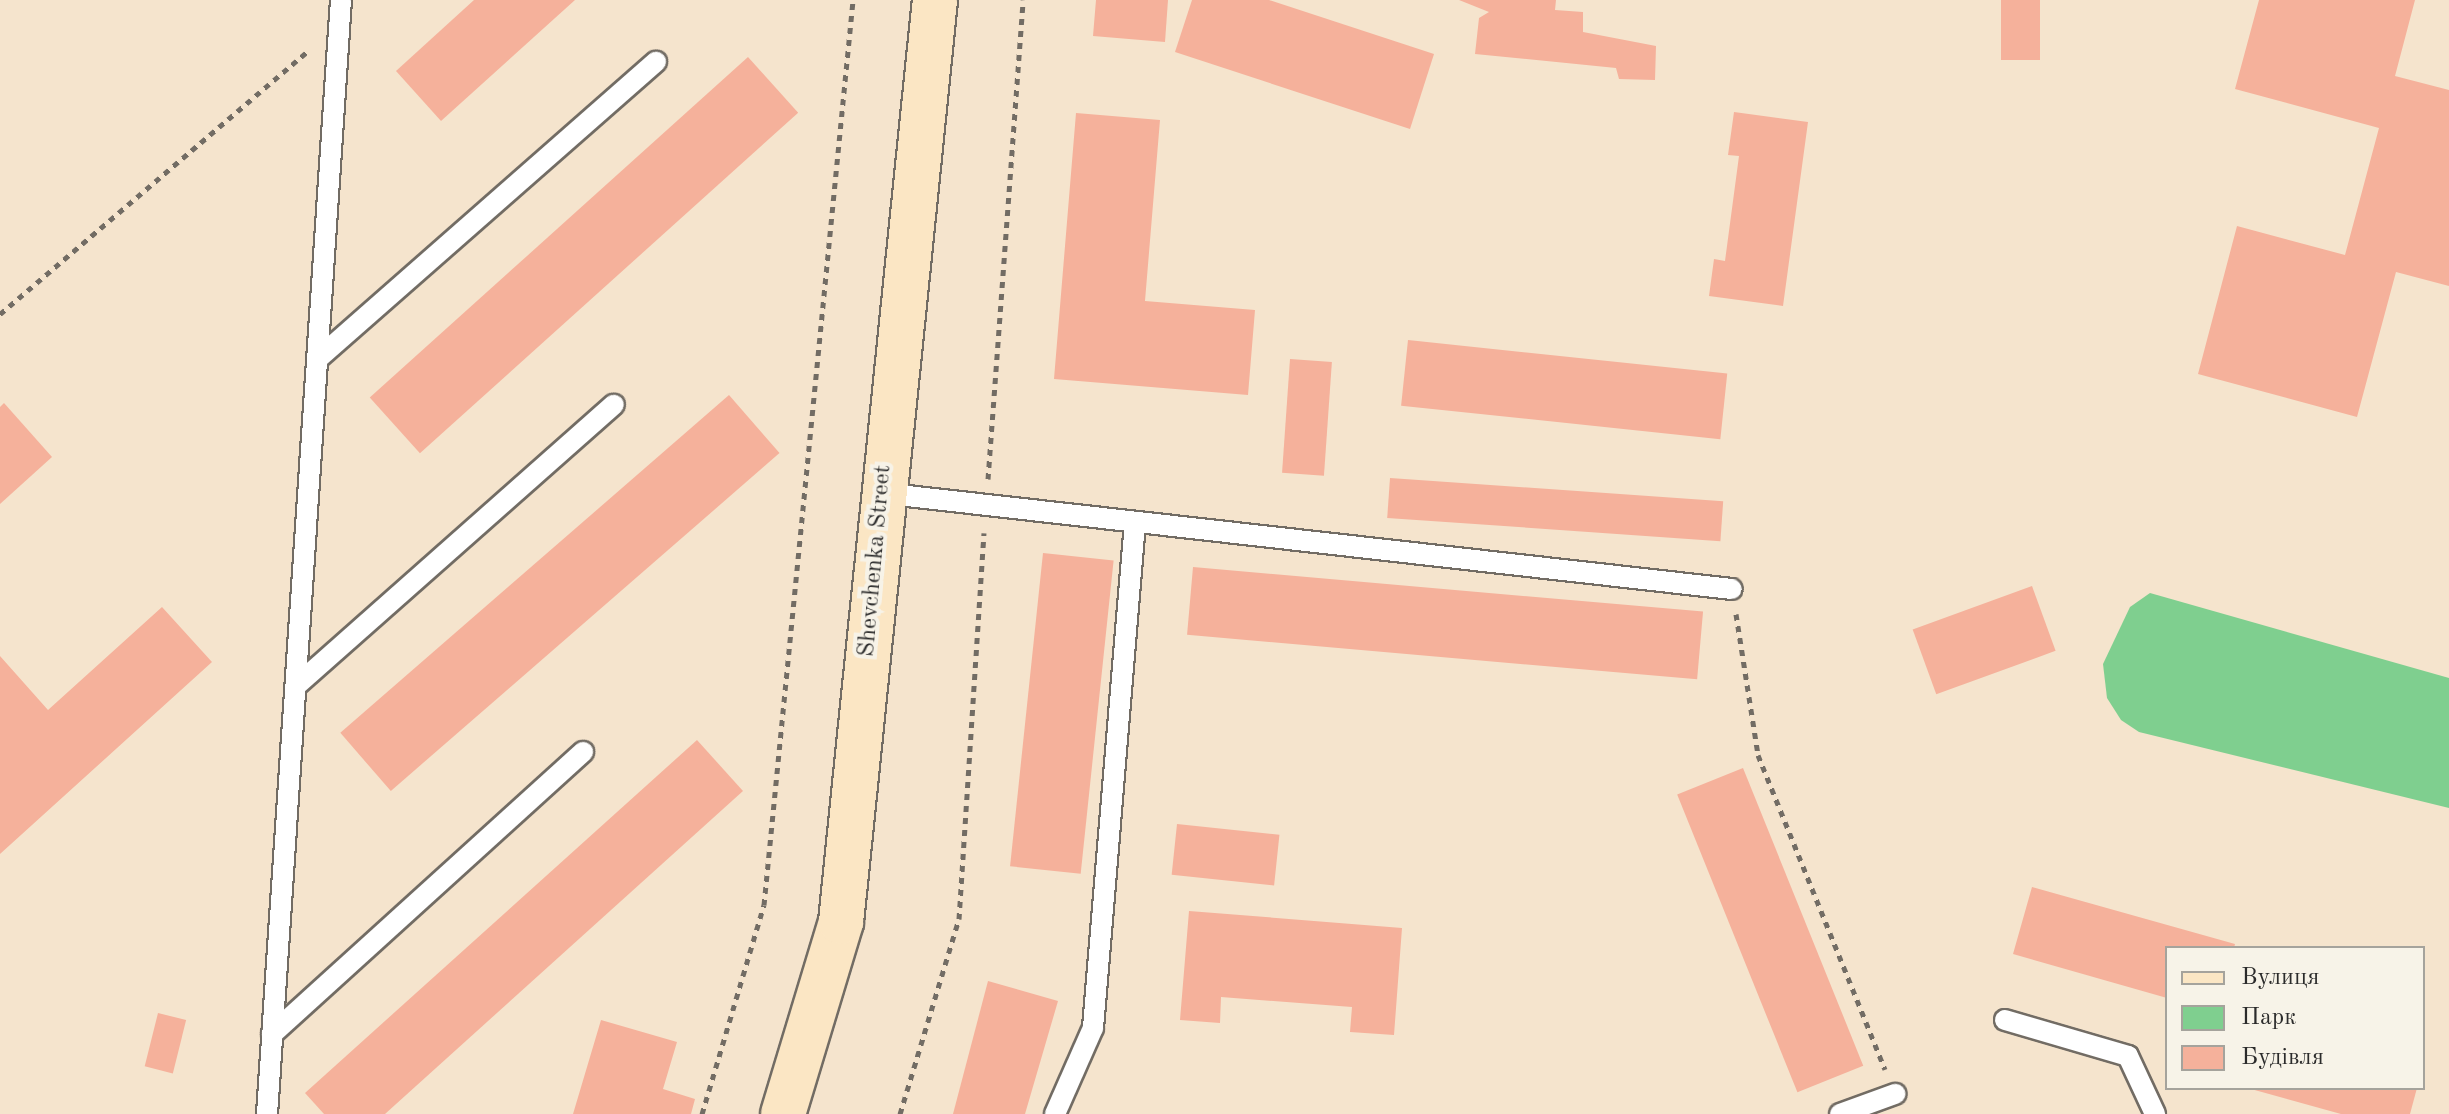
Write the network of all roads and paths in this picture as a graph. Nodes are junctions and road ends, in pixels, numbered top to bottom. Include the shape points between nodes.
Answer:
1 (341, 0) edge
2 (853, 0) edge
3 (935, 0) edge
4 (1023, 0) edge
5 (340, 23) junction
6 (656, 62) dead end
7 (0, 314) edge
8 (321, 356) junction
9 (614, 405) dead end
10 (881, 493) junction
11 (986, 506) junction
12 (1135, 523) junction
13 (1732, 589) joint
14 (297, 685) junction
15 (583, 752) dead end
16 (2005, 1020) dead end
17 (272, 1034) junction
18 (1895, 1094) joint
19 (267, 1114) edge
20 (702, 1114) edge
21 (783, 1114) edge
22 (900, 1114) edge
23 (1055, 1114) edge
24 (1840, 1114) edge
25 (2155, 1114) edge

1 - 5 lane
2 - 20 path via 764,905
3 - 10 street, Shevchenka Street
4 - 11 path
5 - 7 path
5 - 8 lane
6 - 8 lane
8 - 14 lane
9 - 14 lane
10 - 11 lane
10 - 21 street, Shevchenka Street via 841,922
11 - 12 lane
11 - 22 path via 959,919
12 - 13 lane
12 - 23 lane via 1093,1028
13 - 18 path via 1758,755
14 - 17 lane
15 - 17 lane
16 - 25 lane via 2128,1056
17 - 19 lane
18 - 24 lane

